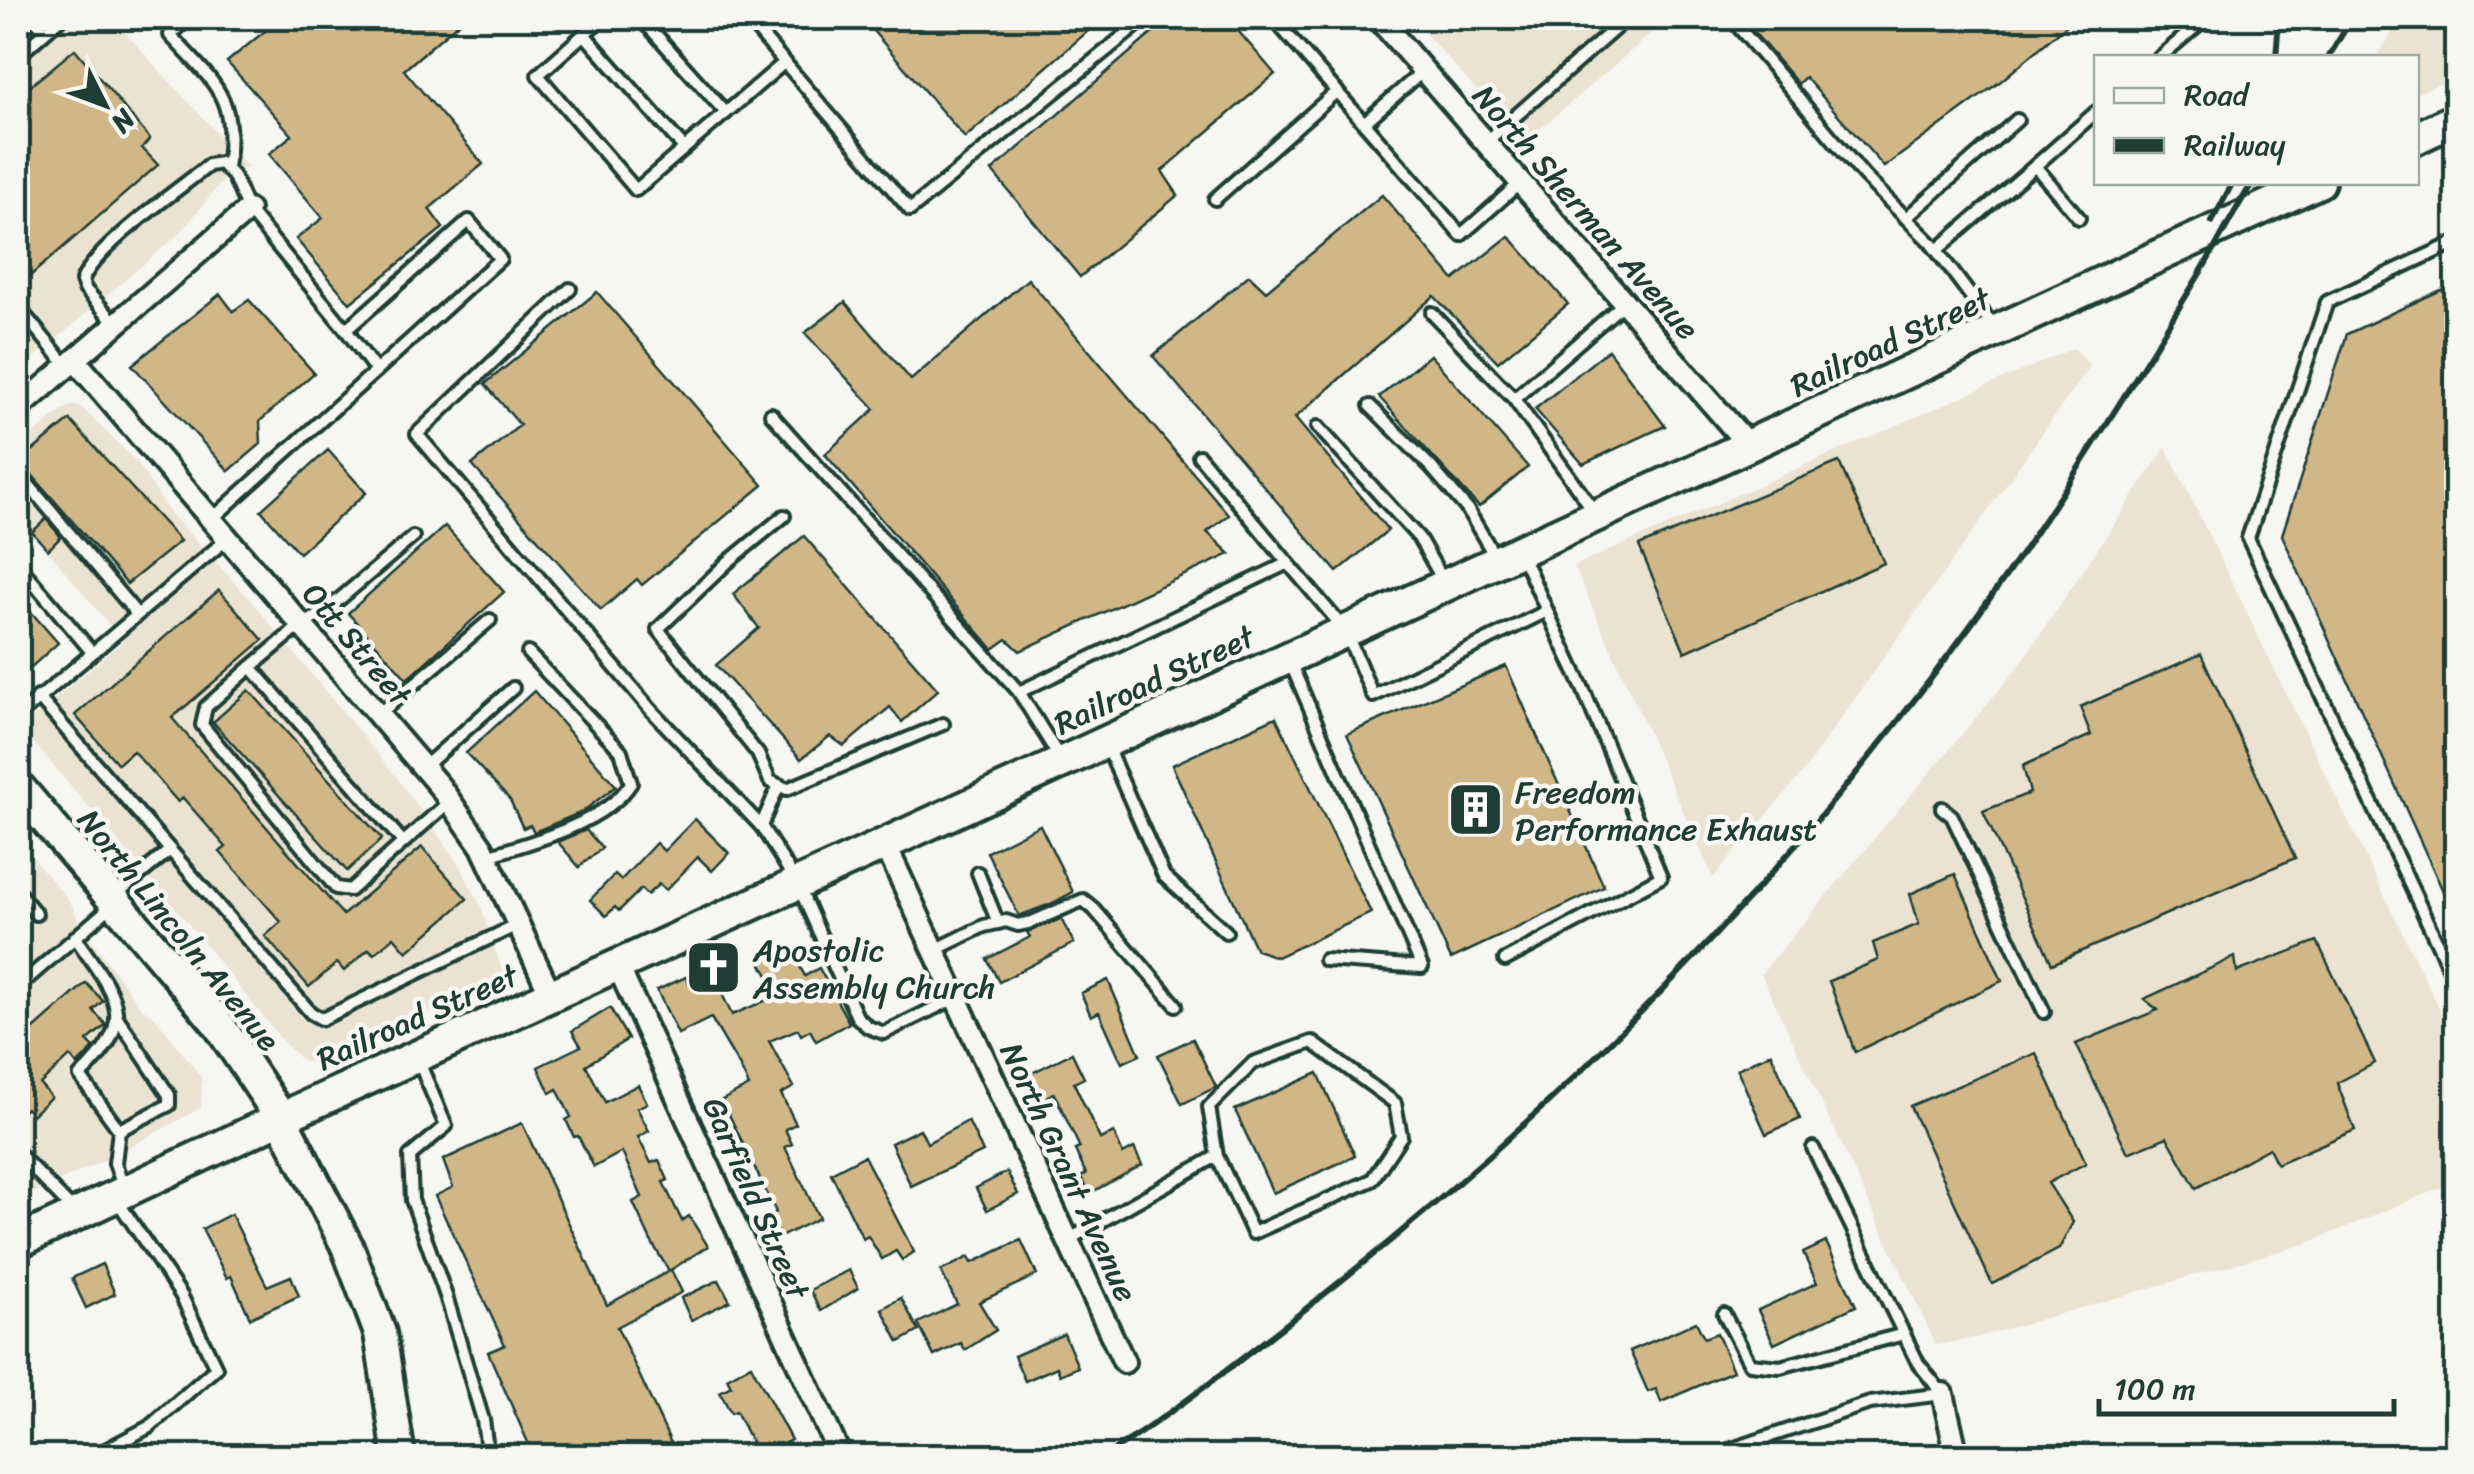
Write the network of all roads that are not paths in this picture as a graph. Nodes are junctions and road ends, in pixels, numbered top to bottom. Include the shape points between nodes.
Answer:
1 (34, 18) edge
2 (61, 18) edge
3 (189, 18) edge
4 (602, 18) edge
5 (641, 18) edge
6 (747, 18) edge
7 (1146, 18) edge
8 (1273, 18) edge
9 (1378, 18) edge
10 (1627, 18) edge
11 (1731, 18) edge
12 (2206, 18) edge
13 (45, 31) junction
14 (584, 34) junction
15 (2163, 55) edge
16 (18, 56) edge
17 (786, 62) junction
18 (1424, 71) junction
19 (1337, 91) junction
20 (726, 113) junction
21 (2094, 114) edge
22 (2456, 119) edge
23 (2017, 120) dead end
24 (1364, 123) junction
25 (2419, 137) edge
26 (1486, 142) junction
27 (684, 148) junction
28 (2035, 166) junction
29 (228, 168) junction
30 (1521, 183) junction
31 (2313, 185) edge
32 (1215, 199) dead end
33 (248, 210) junction
34 (1906, 218) junction
35 (2078, 218) dead end
36 (2456, 242) edge
37 (1936, 250) junction
38 (570, 289) dead end
39 (1624, 302) junction
40 (18, 306) edge
41 (1432, 313) dead end
42 (116, 324) junction
43 (346, 330) junction
44 (1997, 331) junction
45 (72, 363) junction
46 (376, 371) junction
47 (1514, 399) junction
48 (1370, 406) dead end
49 (18, 410) edge
50 (772, 414) dead end
51 (1318, 427) dead end
52 (1748, 445) junction
53 (1198, 456) dead end
54 (18, 472) edge
55 (1597, 515) junction
56 (784, 516) dead end
57 (211, 519) junction
58 (413, 537) dead end
59 (228, 538) junction
60 (1508, 555) junction
61 (1288, 563) junction
62 (18, 564) edge
63 (1445, 585) junction
64 (1547, 611) junction
65 (136, 614) junction
66 (490, 620) dead end
67 (301, 625) junction
68 (1345, 630) junction
69 (92, 652) junction
70 (528, 653) dead end
71 (1288, 657) junction
72 (251, 667) junction
73 (513, 688) dead end
74 (1019, 692) junction
75 (38, 698) junction
76 (378, 715) junction
77 (18, 716) edge
78 (943, 724) dead end
79 (1104, 742) junction
80 (1061, 761) junction
81 (424, 768) junction
82 (779, 785) junction
83 (19, 793) edge
84 (450, 801) junction
85 (1942, 808) dead end
86 (760, 826) junction
87 (403, 842) junction
88 (885, 844) junction
89 (170, 850) junction
90 (486, 856) junction
91 (978, 873) dead end
92 (798, 883) junction
93 (18, 892) edge
94 (114, 900) junction
95 (36, 914) dead end
96 (998, 922) junction
97 (518, 924) junction
98 (1226, 932) dead end
99 (75, 938) junction
100 (934, 950) junction
101 (1326, 960) dead end
102 (1505, 960) dead end
103 (617, 964) junction
104 (2456, 984) edge
105 (18, 987) edge
106 (551, 995) junction
107 (956, 998) junction
108 (1176, 1005) dead end
109 (2044, 1012) dead end
110 (119, 1020) junction
111 (416, 1056) junction
112 (281, 1118) junction
113 (119, 1130) junction
114 (1813, 1148) dead end
115 (18, 1153) edge
116 (1218, 1156) junction
117 (120, 1194) junction
118 (77, 1214) junction
119 (1068, 1240) junction
120 (18, 1242) edge
121 (1724, 1314) dead end
122 (1904, 1334) junction
123 (1124, 1362) dead end
124 (1943, 1394) junction
125 (94, 1456) edge
126 (399, 1456) edge
127 (488, 1456) edge
128 (840, 1456) edge
129 (1711, 1456) edge
130 (1957, 1456) edge

1 - 13 lane
2 - 13 lane
3 - 29 lane via 170,35 214,83 228,109
4 - 14 lane
5 - 20 lane
6 - 17 lane
7 - 17 lane via 910,210
8 - 19 lane
9 - 18 street, North Sherman Avenue
10 - 26 lane
11 - 34 lane
12 - 15 lane
13 - 16 lane
14 - 27 lane
14 - 27 lane via 538,75 636,190
17 - 20 lane
18 - 24 lane
18 - 26 street, North Sherman Avenue
19 - 24 lane
19 - 32 lane
20 - 27 lane
21 - 28 lane
22 - 25 main road
23 - 34 lane
24 - 30 lane via 1461,235
26 - 30 street, North Sherman Avenue
28 - 35 lane
28 - 37 lane
29 - 33 lane
29 - 42 lane via 208,165 86,272 85,289
30 - 39 street, North Sherman Avenue
31 - 44 main road, Railroad Street
33 - 42 street
33 - 43 lane
34 - 37 lane
36 - 104 lane via 2328,302 2248,538
37 - 44 lane
38 - 86 lane via 417,434 651,710
39 - 47 lane
39 - 52 street, North Sherman Avenue
40 - 45 lane
41 - 47 lane
42 - 45 street
43 - 46 lane
43 - 46 lane via 469,220 500,259
44 - 52 main road, Railroad Street
45 - 49 street
45 - 57 street, Ott Street
46 - 57 lane
47 - 55 lane
48 - 60 lane
50 - 74 lane
51 - 63 lane via 1419,538
52 - 55 main road, Railroad Street
53 - 61 lane
54 - 65 lane
55 - 60 main road, Railroad Street
56 - 82 lane via 658,629
57 - 59 street, Ott Street
58 - 67 lane
59 - 65 lane
59 - 67 street, Ott Street
60 - 63 main road, Railroad Street
60 - 64 lane
61 - 68 lane
61 - 74 lane
62 - 69 lane
63 - 68 main road, Railroad Street
64 - 68 lane via 1374,696
64 - 102 lane via 1661,877
65 - 69 lane
66 - 76 lane
67 - 72 lane
67 - 76 street, Ott Street
68 - 71 main road, Railroad Street
69 - 75 lane
70 - 90 lane via 621,751 631,783 620,800 592,815
71 - 79 main road, Railroad Street
71 - 101 lane via 1422,968
72 - 87 lane
72 - 87 lane via 206,707 202,725 336,888 350,890
73 - 81 lane
74 - 80 lane
75 - 77 lane
75 - 89 lane
76 - 81 street, Ott Street
78 - 82 lane via 787,789
79 - 80 main road, Railroad Street
79 - 98 lane via 1164,876
80 - 88 main road, Railroad Street
81 - 84 street, Ott Street
82 - 86 lane
83 - 94 main road, North Lincoln Avenue
84 - 87 lane
84 - 90 street, Ott Street
85 - 109 lane via 1952,816
86 - 92 lane
88 - 92 main road, Railroad Street
88 - 100 street, North Grant Avenue
89 - 94 lane
89 - 97 lane via 322,1019
90 - 97 street, Ott Street
91 - 96 lane
92 - 103 main road, Railroad Street
92 - 107 lane via 830,962 868,1027 884,1033
93 - 95 lane
94 - 99 lane
94 - 112 main road, North Lincoln Avenue via 217,1022
96 - 100 lane
96 - 108 lane via 1032,922 1083,900
97 - 106 street, Ott Street
99 - 105 lane
99 - 110 lane via 117,1000
100 - 107 street, North Grant Avenue
103 - 106 main road, Railroad Street
103 - 128 street, Garfield Street
106 - 111 main road, Railroad Street
107 - 119 street, North Grant Avenue
110 - 113 lane via 80,1076
110 - 113 lane via 169,1095 169,1105
111 - 112 main road, Railroad Street
111 - 127 lane via 446,1126 410,1156 412,1200 483,1420
112 - 117 main road, Railroad Street
112 - 126 main road, North Lincoln Avenue via 347,1246 380,1333
113 - 117 lane
114 - 122 lane
115 - 118 lane
116 - 116 lane via 1209,1107 1253,1063 1312,1042 1396,1102 1402,1136 1372,1180 1253,1233
116 - 119 lane
117 - 118 main road, Railroad Street
117 - 125 lane via 216,1368 149,1427
118 - 120 main road, Railroad Street
119 - 123 street, North Grant Avenue
121 - 122 lane via 1750,1364 1780,1367
122 - 124 lane
124 - 129 lane via 1870,1403
124 - 130 street

